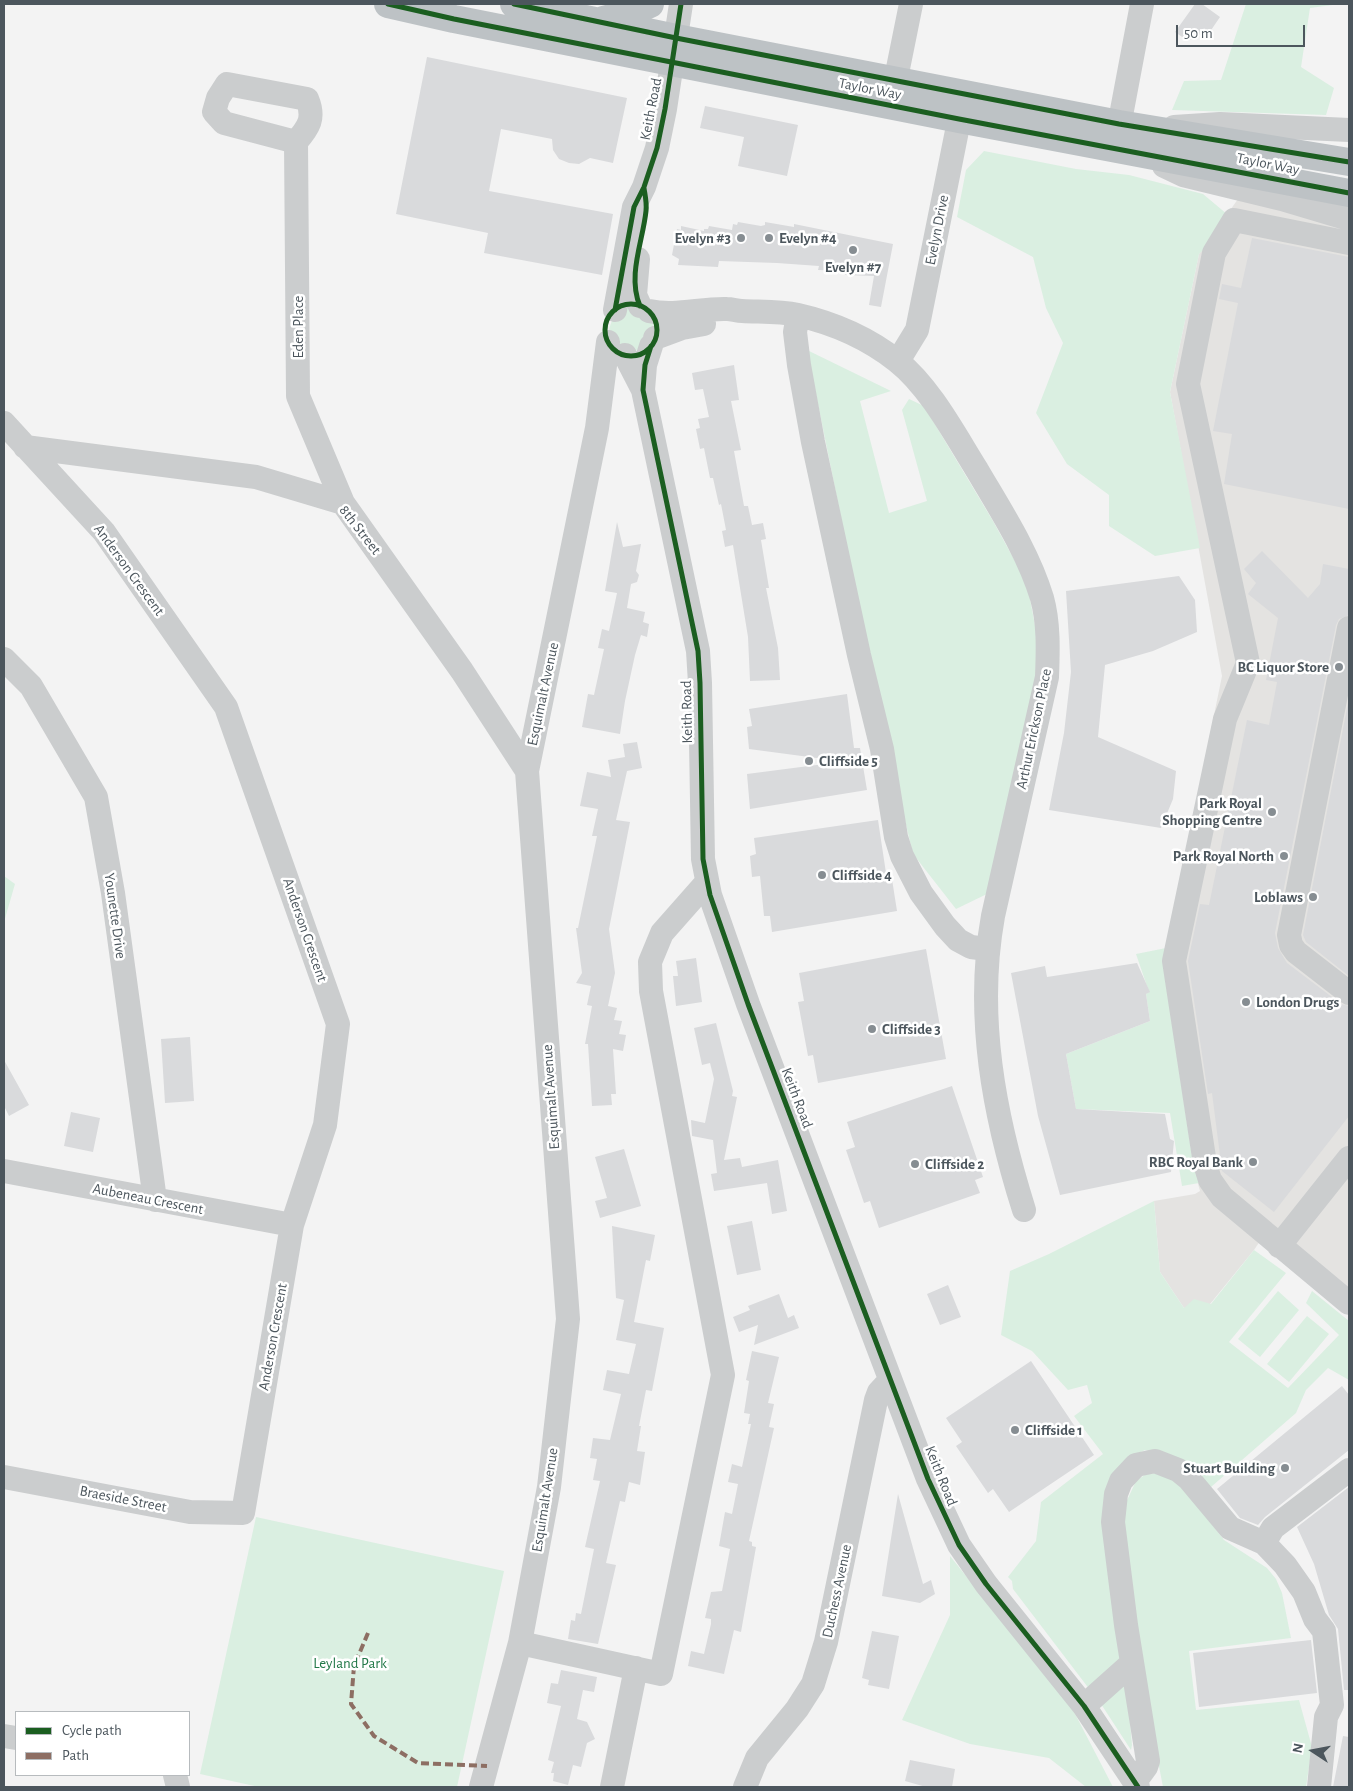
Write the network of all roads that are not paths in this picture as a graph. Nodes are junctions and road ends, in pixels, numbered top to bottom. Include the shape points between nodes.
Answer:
1 (388, 4) edge
2 (514, 4) edge
3 (650, 4) edge
4 (681, 4) edge
5 (911, 4) edge
6 (1142, 4) edge
7 (599, 21) junction
8 (674, 50) junction
9 (893, 93) junction
10 (962, 107) junction
11 (1349, 130) edge
12 (1129, 138) junction
13 (296, 142) dead end
14 (1349, 162) edge
15 (644, 187) junction
16 (1349, 193) edge
17 (1349, 219) edge
18 (1349, 243) edge
19 (644, 308) junction
20 (615, 310) junction
21 (742, 311) junction
22 (798, 315) junction
23 (653, 342) junction
24 (619, 350) junction
25 (898, 362) junction
26 (643, 390) junction
27 (4, 423) edge
28 (25, 448) junction
29 (343, 503) junction
30 (1349, 628) edge
31 (4, 659) edge
32 (527, 771) junction
33 (707, 882) junction
34 (987, 949) junction
35 (1349, 993) edge
36 (1349, 1160) edge
37 (4, 1171) edge
38 (155, 1200) junction
39 (1024, 1210) dead end
40 (292, 1225) junction
41 (1279, 1246) junction
42 (1349, 1303) edge
43 (890, 1380) junction
44 (1349, 1470) edge
45 (4, 1477) edge
46 (243, 1513) joint
47 (1264, 1543) junction
48 (520, 1643) junction
49 (1131, 1664) junction
50 (636, 1668) junction
51 (1084, 1706) junction
52 (1136, 1784) edge
53 (481, 1787) edge
54 (612, 1787) edge
55 (744, 1787) edge
56 (1320, 1787) edge

1 - 8 highway, Taylor Way
2 - 7 highway, Taylor Way
3 - 7 highway
4 - 8 street, Keith Road
5 - 9 street
6 - 12 street
7 - 8 highway, Taylor Way
8 - 9 highway, Taylor Way
8 - 15 street, Keith Road via 657,148
9 - 10 highway, Taylor Way
10 - 12 highway, Taylor Way
10 - 25 street, Evelyn Drive via 917,330
11 - 12 street via 1220,124
12 - 14 highway, Taylor Way
12 - 16 highway, Taylor Way
12 - 17 street via 1183,175
13 - 29 street, Eden Place via 298,396
15 - 19 street, Keith Road via 646,209 635,295
15 - 20 street, Keith Road via 634,207
18 - 41 street via 1234,220 1214,253 1188,384 1248,663 1226,719 1174,961 1210,1180 1222,1197
19 - 20 street via 631,304
19 - 21 street, Arthur Erickson Place via 670,314 728,309
19 - 23 street via 656,323
20 - 24 street via 606,324
21 - 22 street, Arthur Erickson Place via 778,311
21 - 23 street, Arthur Erickson Place via 729,319 682,328
22 - 25 street, Arthur Erickson Place via 839,328
22 - 34 street via 799,366 813,442 882,749 896,837 921,893 945,926 958,940 971,947
23 - 24 street via 639,354
23 - 26 street, Keith Road via 645,365
24 - 26 street, Keith Road
24 - 32 street, Esquimalt Avenue via 601,405
25 - 34 street, Arthur Erickson Place via 948,422 1014,533 1042,599 1046,625 1047,676
26 - 33 street, Keith Road via 698,651 703,859
27 - 28 street, Anderson Crescent
28 - 29 street, 8th Street via 256,477
28 - 40 street, Anderson Crescent via 104,532 226,707 338,1024 324,1125
29 - 32 street, 8th Street via 462,671
30 - 35 street via 1289,935 1296,952
31 - 38 street, Younette Drive via 31,686 96,797 113,893
32 - 48 street, Esquimalt Avenue via 568,1320 549,1487
33 - 43 street, Keith Road via 748,1004
33 - 50 street via 662,933 650,962 651,991 723,1375 661,1674
34 - 39 street, Arthur Erickson Place via 988,1049 994,1099
36 - 41 street
37 - 38 street, Aubeneau Crescent
38 - 40 street, Aubeneau Crescent
40 - 46 street, Anderson Crescent
41 - 42 street
43 - 51 street, Keith Road via 928,1480 959,1544 986,1584
43 - 55 street, Duchess Avenue via 876,1400 826,1642 813,1684 757,1758
44 - 47 street via 1273,1528
45 - 46 street, Braeside Street via 190,1512
47 - 49 street via 1230,1528 1178,1470 1155,1461 1136,1465 1116,1494 1113,1522
47 - 56 street via 1304,1592 1315,1620 1310,1633 1311,1642 1319,1706 1326,1717
48 - 50 street
48 - 53 street, Esquimalt Avenue
49 - 51 street
49 - 52 street via 1148,1761
50 - 54 street
51 - 52 street, Keith Road

